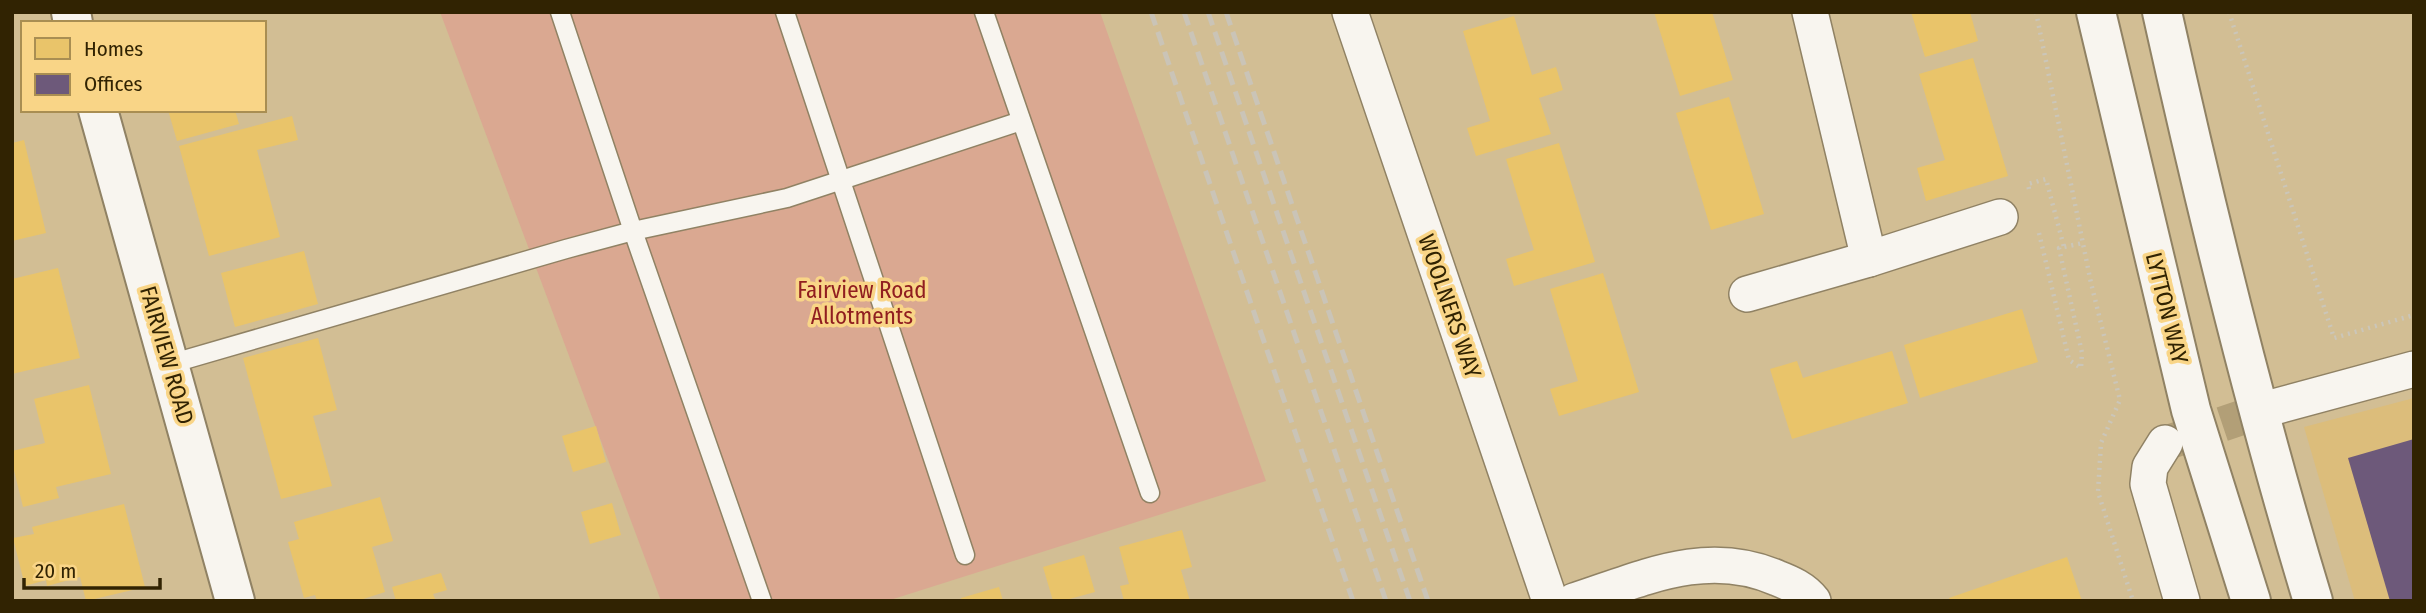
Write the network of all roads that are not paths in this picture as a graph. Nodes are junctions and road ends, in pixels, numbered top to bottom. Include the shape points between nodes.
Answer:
1 (560, 12) edge
2 (785, 12) edge
3 (984, 12) edge
4 (1350, 12) edge
5 (1810, 12) edge
6 (2096, 12) edge
7 (2162, 12) edge
8 (99, 112) edge
9 (1021, 121) junction
10 (842, 179) junction
11 (2000, 218) road end
12 (633, 231) junction
13 (1869, 259) junction
14 (1747, 294) dead end
15 (170, 364) junction
16 (2414, 369) edge
17 (2270, 408) tunnel mouth
18 (2165, 443) tunnel mouth
19 (1150, 493) dead end
20 (965, 555) dead end
21 (235, 601) edge
22 (762, 601) edge
23 (1550, 601) edge
24 (1574, 601) edge
25 (1813, 601) edge
26 (2182, 601) edge
27 (2251, 601) edge
28 (2313, 601) edge

1 - 12 lane
2 - 10 lane
3 - 9 lane
4 - 23 street, WOOLNERS WAY
5 - 13 street
6 - 27 main road, LYTTON WAY via 2191,410
7 - 28 main road via 2202,191
8 - 15 main road, FAIRVIEW ROAD
9 - 10 lane
9 - 19 lane
10 - 12 lane via 787,198
10 - 20 lane
11 - 13 street
12 - 15 lane
12 - 22 lane
13 - 14 street
15 - 21 main road, FAIRVIEW ROAD
16 - 17 street
18 - 26 street via 2150,467 2148,484
24 - 25 street via 1682,566 1704,564 1767,573 1792,584

